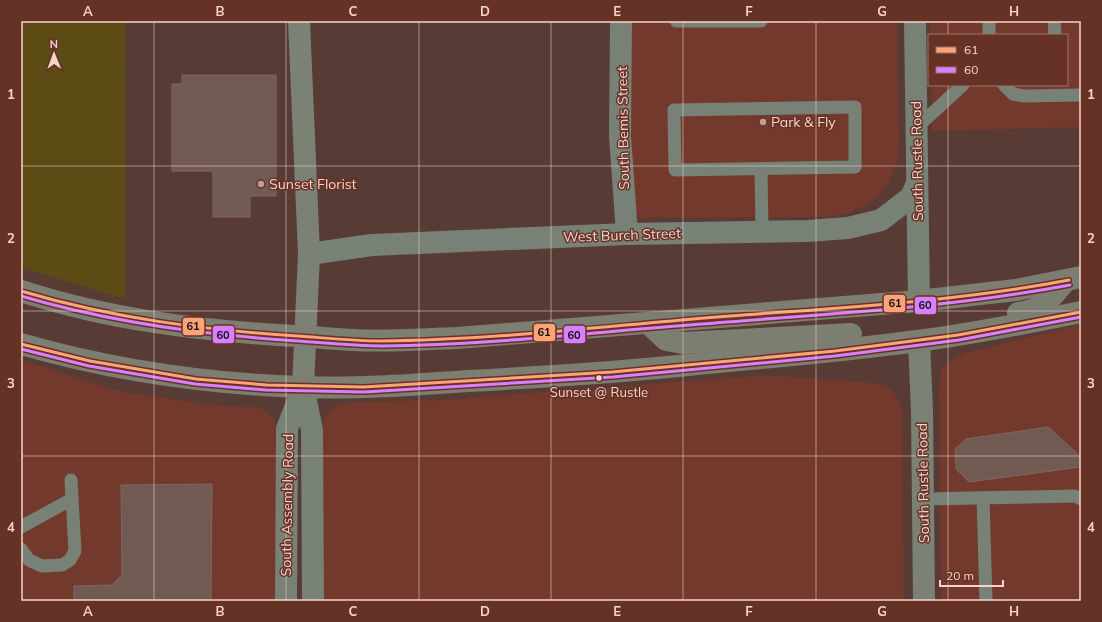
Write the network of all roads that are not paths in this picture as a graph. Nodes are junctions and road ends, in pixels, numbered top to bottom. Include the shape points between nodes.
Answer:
1 (299, 21) edge
2 (621, 21) edge
3 (676, 21) edge
4 (761, 21) edge
5 (915, 21) edge
6 (989, 21) edge
7 (1054, 21) edge
8 (689, 22) edge
9 (989, 34) edge
10 (1055, 34) edge
11 (962, 86) edge
12 (1005, 86) edge
13 (1081, 95) edge
14 (916, 128) junction
15 (761, 169) junction
16 (917, 183) junction
17 (762, 232) junction
18 (627, 234) junction
19 (309, 254) junction
20 (1073, 279) edge
21 (21, 291) edge
22 (919, 301) junction
23 (1081, 312) edge
24 (648, 323) junction
25 (305, 336) junction
26 (919, 341) junction
27 (21, 344) edge
28 (303, 387) junction
29 (71, 480) dead end
30 (983, 498) junction
31 (72, 499) junction
32 (923, 499) junction
33 (1081, 499) edge
34 (22, 525) edge
35 (21, 549) edge
36 (286, 601) edge
37 (313, 601) edge
38 (924, 601) edge
39 (986, 601) edge

1 - 19 street, South Assembly Road
2 - 18 street, South Bemis Street via 620,136
3 - 8 lane
4 - 8 lane
5 - 14 street, South Rustle Road
6 - 9 lane
7 - 10 lane
11 - 14 lane
12 - 13 lane via 1013,94 1024,96
14 - 16 street, South Rustle Road
15 - 15 lane via 855,167 855,107 674,110 675,170
15 - 17 lane
16 - 17 street, West Burch Street via 911,197 881,220 829,230
16 - 22 street, South Rustle Road
17 - 18 street, West Burch Street
18 - 19 street, West Burch Street via 372,245
19 - 25 street, South Assembly Road
20 - 22 main road via 1016,290
20 - 26 main road via 1034,311 940,325 924,331
21 - 25 main road via 82,308 173,325 240,333
22 - 24 main road
23 - 26 main road
24 - 25 main road via 457,338 355,340
24 - 26 main road via 666,340 683,343 879,334
25 - 28 street, South Assembly Road
26 - 28 main road via 545,378 412,385
26 - 32 street, South Rustle Road
27 - 28 main road via 61,355 144,371 228,382
28 - 36 street, South Assembly Road via 287,429
28 - 37 street, South Assembly Road via 312,430
29 - 31 lane
30 - 32 lane
30 - 33 lane via 1075,496
30 - 39 lane
31 - 34 lane
31 - 35 lane via 74,550 70,560 62,565 42,566 29,560
32 - 38 street, South Rustle Road

